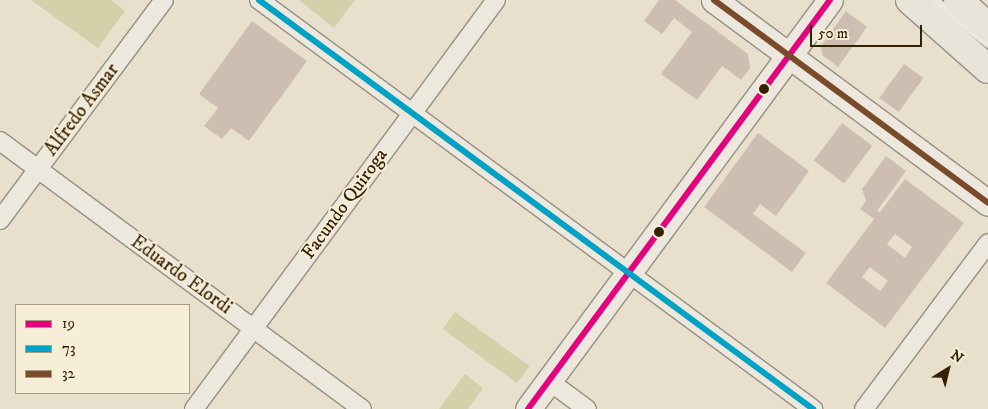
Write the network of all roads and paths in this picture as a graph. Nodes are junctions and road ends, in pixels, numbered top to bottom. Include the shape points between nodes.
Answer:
1 (164, 0) edge
2 (259, 0) edge
3 (496, 0) edge
4 (714, 0) edge
5 (830, 0) edge
6 (910, 0) edge
7 (922, 0) edge
8 (934, 0) edge
9 (942, 0) edge
10 (951, 0) edge
11 (958, 0) edge
12 (988, 27) edge
13 (988, 43) edge
14 (988, 53) edge
15 (789, 56) junction
16 (988, 69) edge
17 (412, 113) junction
18 (0, 142) edge
19 (38, 169) junction
20 (988, 203) edge
21 (0, 220) edge
22 (988, 243) edge
23 (628, 273) junction
24 (253, 329) junction
25 (549, 381) junction
26 (194, 409) edge
27 (362, 409) edge
28 (528, 409) edge
29 (587, 409) edge
30 (813, 409) edge
31 (864, 409) edge

1 - 19 street, Alfredo Asmar
2 - 17 street
3 - 17 street, Facundo Quiroga
4 - 15 street
5 - 15 street
6 - 16 main road
7 - 14 lane via 958,33
8 - 13 lane
9 - 10 street via 957,13 961,9
11 - 12 main road
15 - 20 street
15 - 23 street
17 - 23 street
17 - 24 street, Facundo Quiroga
18 - 19 street, Eduardo Elordi
19 - 21 street, Alfredo Asmar
19 - 24 street, Eduardo Elordi
22 - 31 street
23 - 25 street
23 - 30 street
24 - 26 street, Facundo Quiroga
24 - 27 street, Eduardo Elordi
25 - 28 street
25 - 29 street

